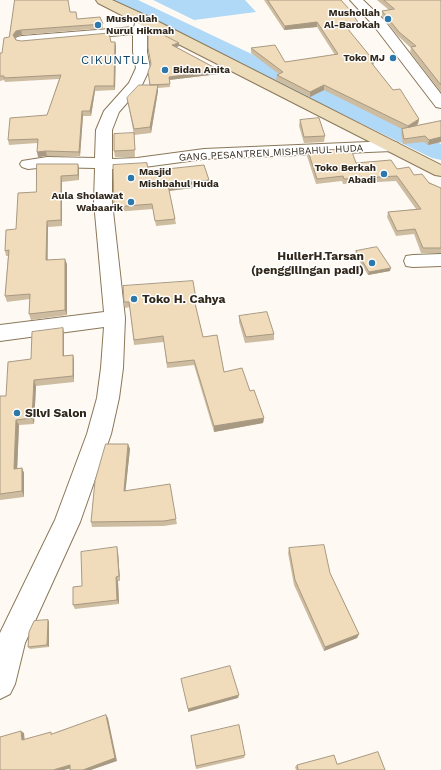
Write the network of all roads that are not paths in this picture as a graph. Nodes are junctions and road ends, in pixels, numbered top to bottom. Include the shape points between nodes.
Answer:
1 (102, 0) edge
2 (356, 0) edge
3 (142, 24) junction
4 (22, 40) edge
5 (441, 104) edge
6 (392, 146) junction
7 (28, 164) dead end
8 (103, 164) junction
9 (441, 171) edge
10 (441, 260) edge
11 (413, 261) dead end
12 (115, 318) junction
13 (0, 333) edge
14 (0, 684) edge

1 - 3 street
2 - 5 street via 378,23
3 - 4 street
3 - 6 street
3 - 8 street via 140,52 143,68 136,84 112,111 104,130
6 - 8 street, GANG PESANTREN MISHBAHUL HUDA via 204,154 137,163
6 - 9 street
7 - 8 street, GANG PESANTREN MISHBAHUL HUDA
8 - 12 street via 103,202
10 - 11 street
12 - 13 street
12 - 14 street via 108,398 99,434 67,522 11,641

